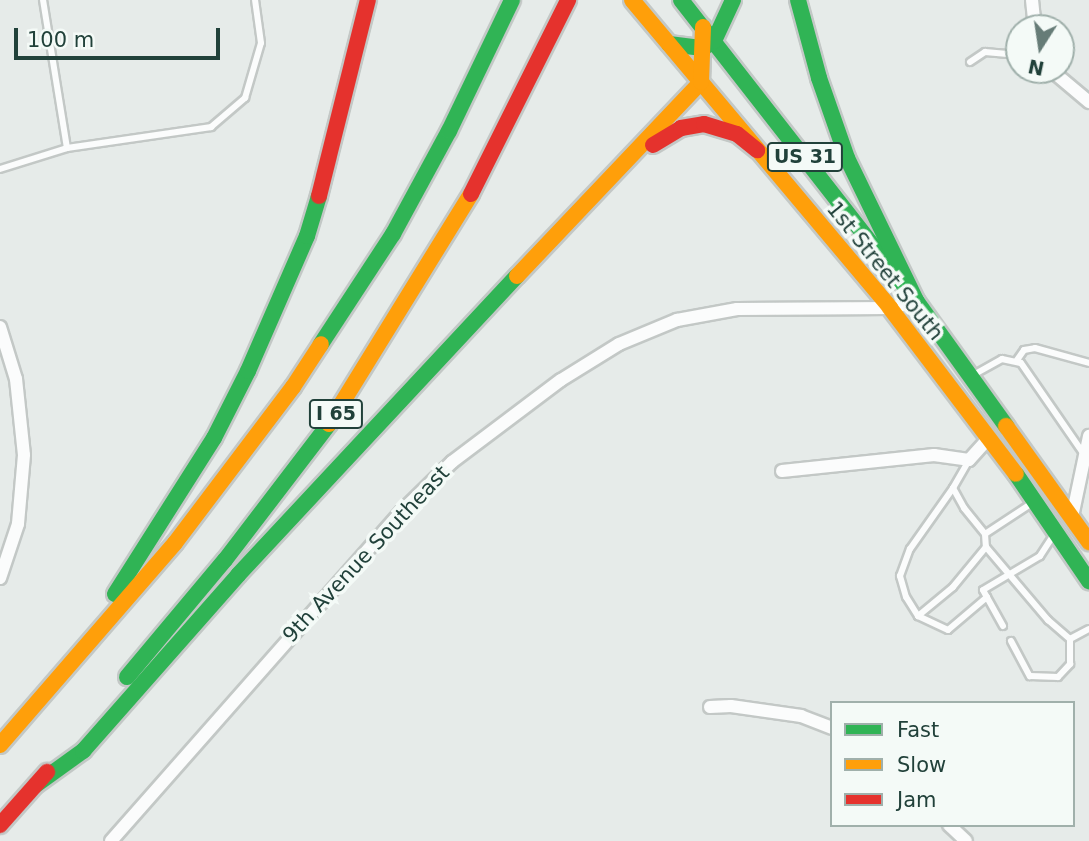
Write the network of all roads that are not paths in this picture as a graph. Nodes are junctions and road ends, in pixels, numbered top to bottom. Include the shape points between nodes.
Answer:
1 (43, 0) edge
2 (255, 0) edge
3 (368, 0) edge
4 (512, 0) edge
5 (568, 0) edge
6 (632, 0) edge
7 (733, 0) edge
8 (798, 0) edge
9 (686, 6) edge
10 (669, 44) junction
11 (708, 45) junction
12 (1005, 54) edge
13 (970, 62) dead end
14 (701, 82) junction
15 (1068, 84) edge
16 (1089, 102) edge
17 (67, 148) junction
18 (757, 150) junction
19 (626, 163) junction
20 (0, 169) edge
21 (917, 302) junction
22 (890, 308) junction
23 (0, 327) edge
24 (1017, 360) junction
25 (1089, 363) edge
26 (972, 377) junction
27 (1089, 436) edge
28 (990, 437) junction
29 (1084, 455) junction
30 (969, 460) junction
31 (782, 471) dead end
32 (953, 488) junction
33 (1035, 501) junction
34 (1072, 517) junction
35 (1056, 532) junction
36 (985, 534) junction
37 (1089, 542) edge
38 (986, 547) junction
39 (1010, 572) junction
40 (0, 578) edge
41 (1089, 581) edge
42 (987, 597) junction
43 (918, 616) junction
44 (1003, 626) dead end
45 (1089, 629) edge
46 (1070, 639) junction
47 (1011, 641) dead end
48 (82, 649) junction
49 (710, 707) dead end
50 (830, 726) edge
51 (0, 745) edge
52 (37, 783) junction
53 (0, 825) edge
54 (951, 827) edge
55 (111, 841) edge
56 (966, 841) edge

1 - 17 lane
2 - 17 lane via 261,43 245,98 211,127
3 - 48 main road via 307,236 262,339 214,438
4 - 48 main road, I 65 via 393,234 328,336 175,543
5 - 52 main road, I 65 via 461,213 323,433 225,560
6 - 10 main road, 1st Street South / US 31
7 - 11 main road
8 - 21 main road via 846,158
9 - 11 main road via 703,27
10 - 11 main road
10 - 14 main road, 1st Street South / US 31
11 - 14 main road
11 - 21 main road, 1st Street South / US 31
12 - 13 lane via 985,52
14 - 18 main road, 1st Street South / US 31
14 - 19 main road
15 - 16 street
17 - 20 lane
18 - 19 main road via 737,134 692,125
18 - 22 main road, 1st Street South / US 31
19 - 52 main road via 423,373 83,751
21 - 22 street, 9th Avenue Southeast
21 - 26 main road, 1st Street South / US 31
22 - 28 main road, 1st Street South / US 31
22 - 55 street, 9th Avenue Southeast via 767,307 706,314 646,331 561,380 452,462 403,510
23 - 40 street via 16,379 24,491 19,524
24 - 25 lane via 1024,350 1035,348
24 - 26 lane via 997,360
24 - 29 lane
26 - 34 main road, 1st Street South / US 31
27 - 29 street
28 - 30 street
28 - 33 main road, 1st Street South / US 31
29 - 34 street
30 - 31 street via 934,455
30 - 32 lane
32 - 36 lane
32 - 43 lane via 909,549 900,576
33 - 35 main road, 1st Street South / US 31
33 - 36 lane
34 - 35 main road
34 - 37 main road, 1st Street South / US 31
35 - 39 lane via 1040,556
35 - 41 main road, 1st Street South / US 31
36 - 38 lane
38 - 39 lane
38 - 43 lane via 953,587
39 - 42 lane via 983,590
39 - 46 lane via 1048,620
42 - 43 lane via 948,630
42 - 44 lane
45 - 46 lane
46 - 47 lane via 1070,664 1058,677 1030,676
48 - 51 main road, I 65
49 - 50 street via 801,716
52 - 53 main road, I 65
54 - 56 street

